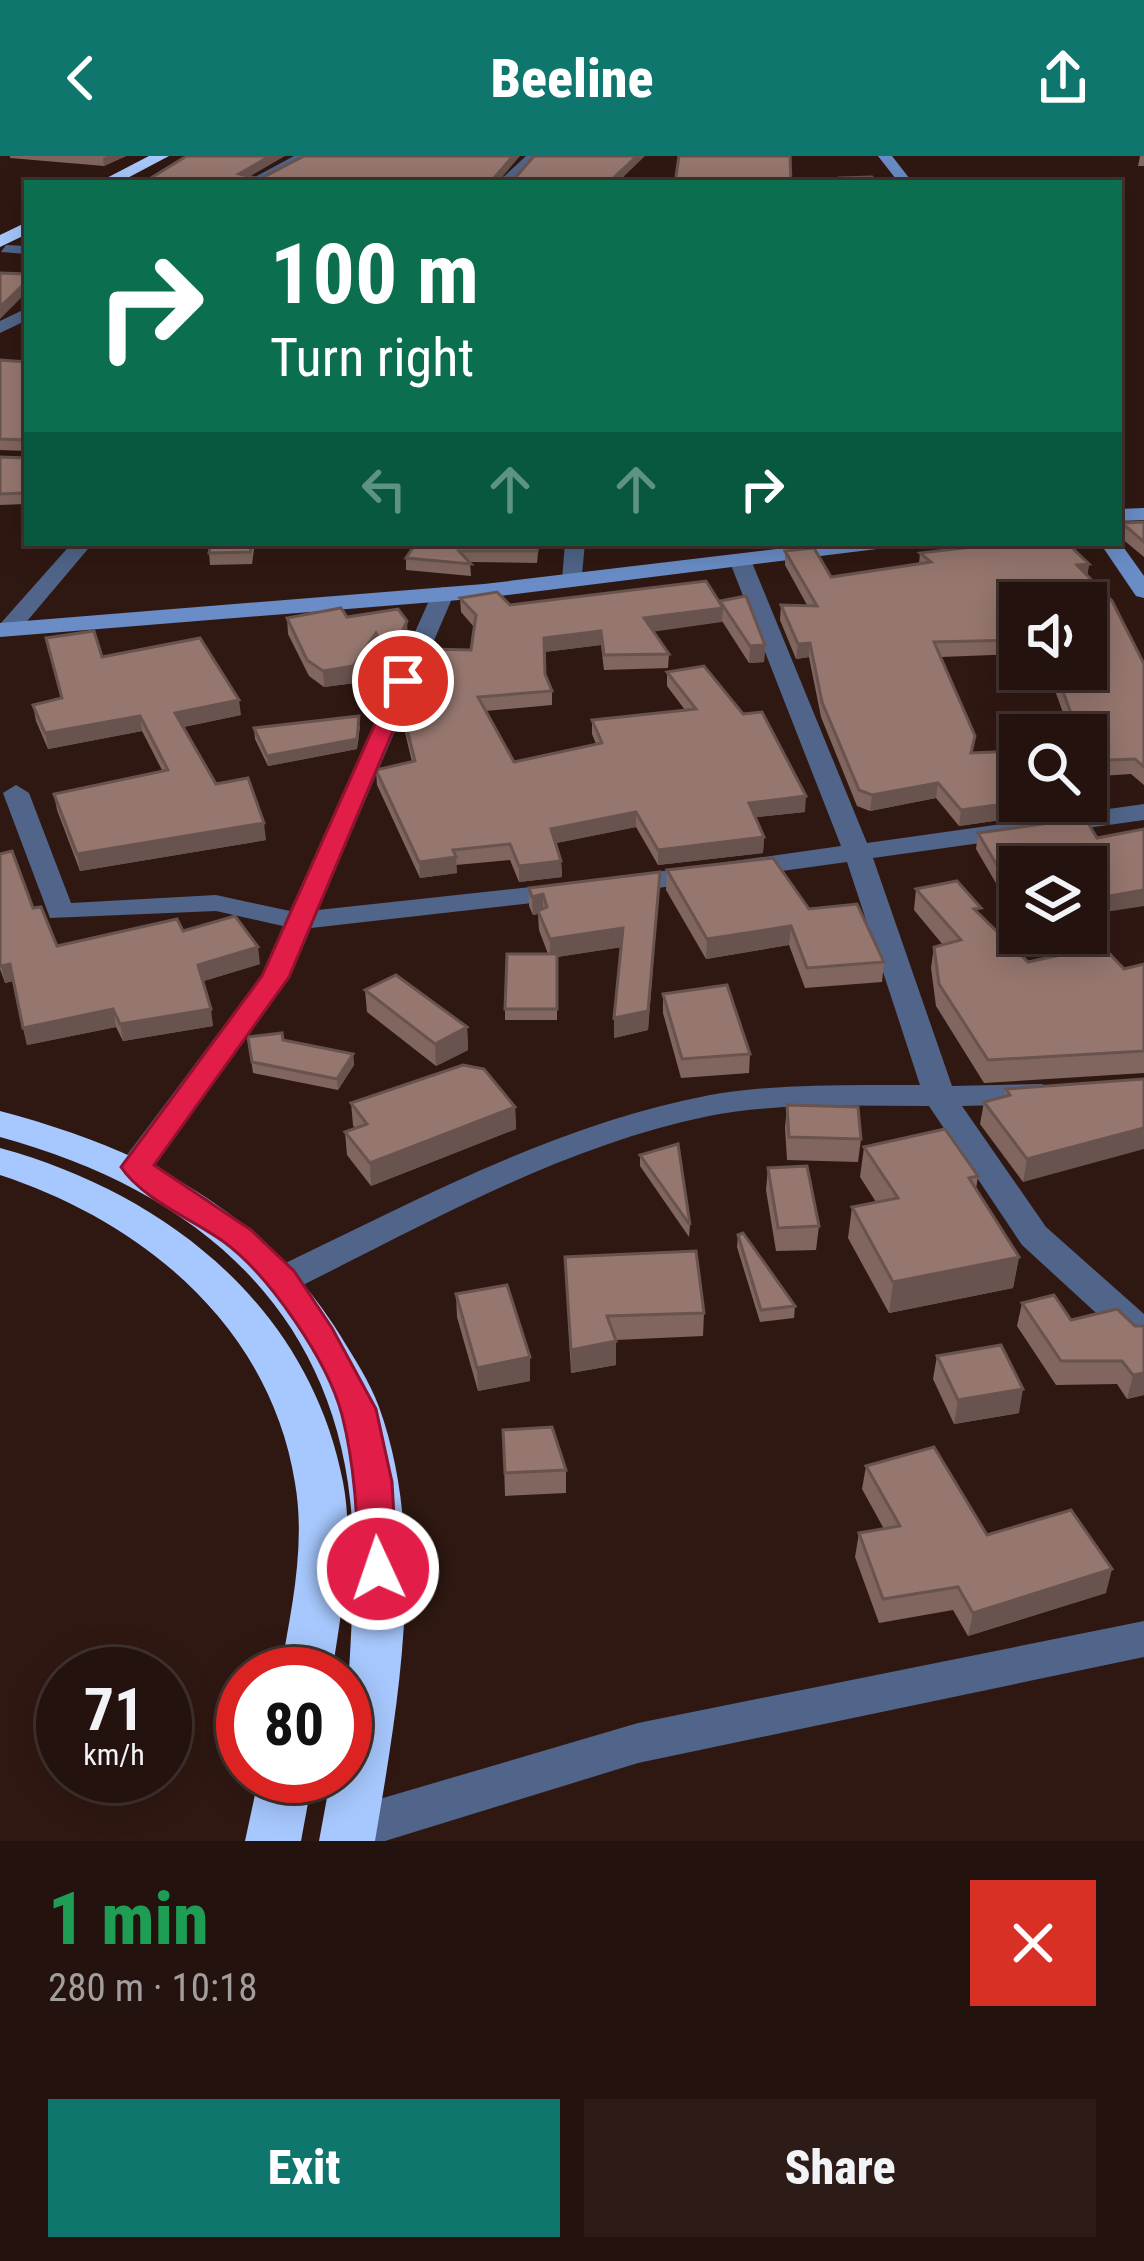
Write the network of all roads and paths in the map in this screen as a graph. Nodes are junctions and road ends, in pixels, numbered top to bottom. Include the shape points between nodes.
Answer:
1 (160, 156) edge
2 (182, 156) edge
3 (304, 156) edge
4 (534, 156) edge
5 (885, 156) edge
6 (112, 180) edge
7 (134, 180) edge
8 (257, 180) edge
9 (507, 180) edge
10 (904, 180) edge
11 (79, 546) edge
12 (574, 546) edge
13 (853, 546) edge
14 (1112, 546) edge
15 (740, 560) junction
16 (573, 580) junction
17 (1144, 591) edge
18 (443, 594) junction
19 (5, 629) edge
20 (5, 788) edge
21 (1144, 812) edge
22 (858, 854) junction
23 (299, 921) junction
24 (1076, 1091) edge
25 (941, 1100) junction
26 (0, 1124) edge
27 (0, 1162) edge
28 (136, 1167) junction
29 (282, 1280) junction
30 (1144, 1335) edge
31 (1144, 1639) edge
32 (310, 1647) edge
33 (281, 1803) edge
34 (348, 1836) edge
35 (273, 1841) edge

1 - 6 highway
2 - 7 highway
3 - 8 street
4 - 9 street
5 - 10 main road
11 - 19 street
12 - 16 street
13 - 15 main road
14 - 17 main road
15 - 16 main road
15 - 22 street
16 - 18 main road
18 - 19 main road
18 - 23 street
20 - 23 street via 60,912 217,903
21 - 22 street
22 - 23 street
22 - 25 street
23 - 28 street via 275,977
24 - 25 street
25 - 29 street via 784,1096 637,1124 501,1177
25 - 30 street via 1034,1236
26 - 28 highway
27 - 32 highway via 105,1200 169,1238 265,1340 313,1459 323,1552
28 - 29 highway via 240,1238
29 - 34 highway via 358,1409 374,1482 373,1661
31 - 34 street via 638,1743
33 - 35 highway

